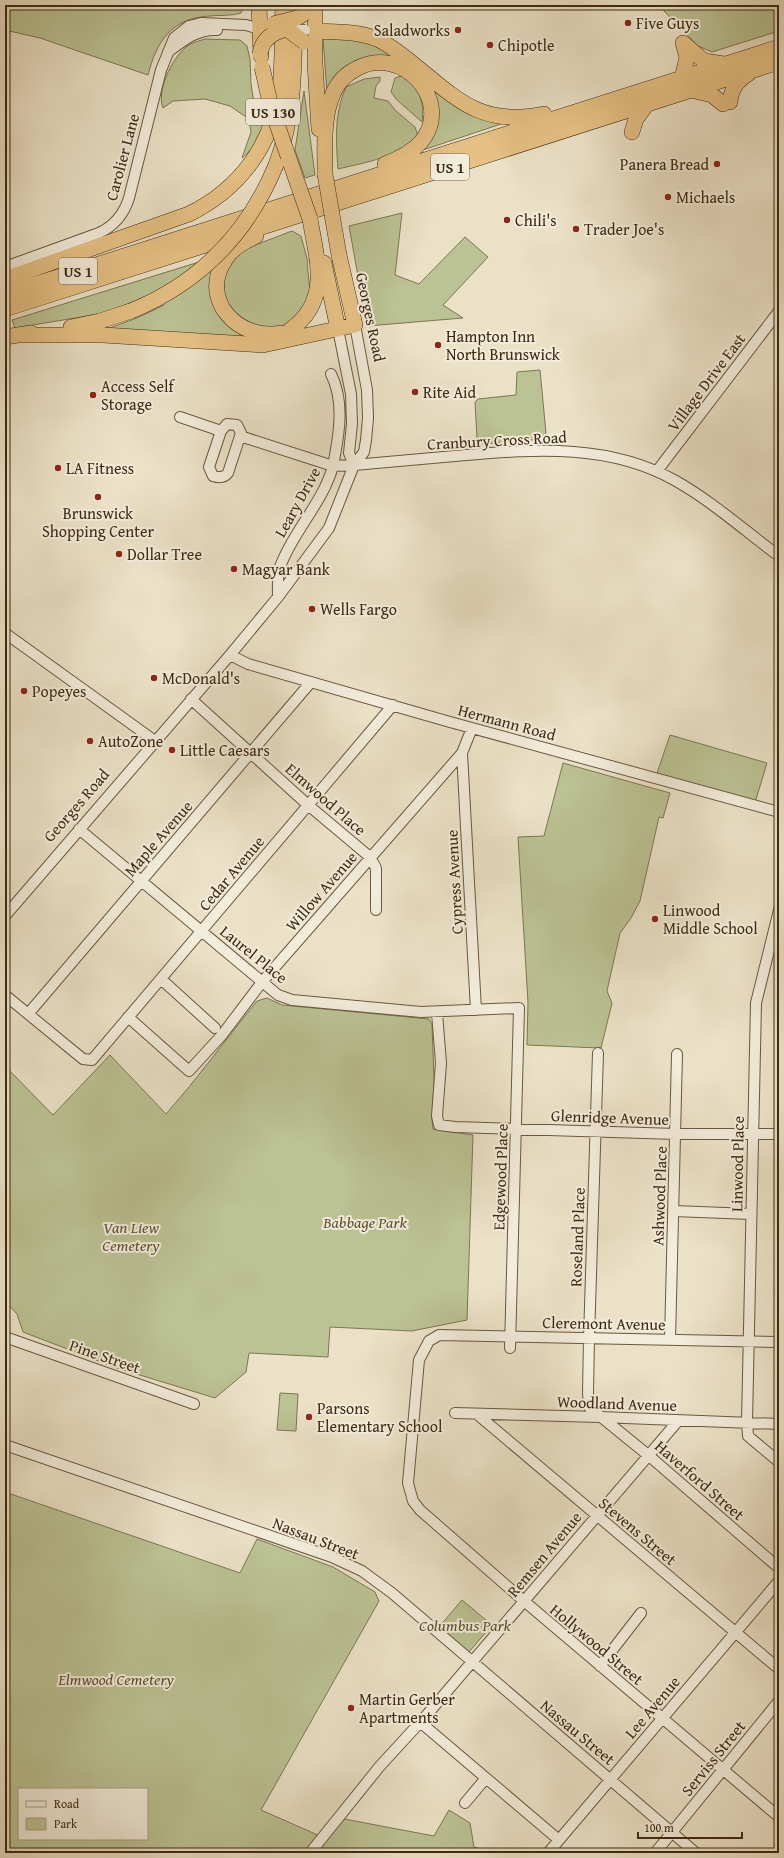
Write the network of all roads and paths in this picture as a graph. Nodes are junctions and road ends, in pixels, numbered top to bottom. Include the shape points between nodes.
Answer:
1 (259, 5) edge
2 (307, 7) edge
3 (275, 19) edge
4 (308, 34) junction
5 (779, 47) edge
6 (261, 61) junction
7 (779, 62) edge
8 (725, 64) junction
9 (758, 68) junction
10 (686, 84) junction
11 (614, 100) junction
12 (647, 104) junction
13 (606, 117) junction
14 (325, 174) junction
15 (315, 194) junction
16 (295, 216) junction
17 (320, 261) junction
18 (5, 267) edge
19 (5, 279) edge
20 (5, 294) edge
21 (5, 309) edge
22 (779, 311) edge
23 (354, 321) junction
24 (337, 325) junction
25 (290, 330) junction
26 (22, 335) junction
27 (5, 337) edge
28 (331, 374) dead end
29 (180, 417) dead end
30 (221, 431) junction
31 (240, 436) junction
32 (333, 466) junction
33 (354, 466) junction
34 (657, 471) junction
35 (777, 551) edge
36 (278, 597) junction
37 (5, 633) edge
38 (230, 655) junction
39 (311, 682) junction
40 (191, 700) junction
41 (393, 705) junction
42 (472, 728) junction
43 (155, 741) junction
44 (462, 752) junction
45 (251, 753) junction
46 (308, 805) junction
47 (779, 812) edge
48 (79, 829) junction
49 (370, 857) junction
50 (141, 881) junction
51 (376, 910) dead end
52 (779, 910) edge
53 (5, 916) edge
54 (201, 931) junction
55 (161, 979) junction
56 (262, 982) junction
57 (5, 995) edge
58 (519, 1008) joint
59 (476, 1010) junction
60 (436, 1013) junction
61 (28, 1014) junction
62 (128, 1017) junction
63 (215, 1028) dead end
64 (598, 1053) dead end
65 (677, 1054) dead end
66 (516, 1129) junction
67 (596, 1132) junction
68 (753, 1133) junction
69 (676, 1134) junction
70 (779, 1134) edge
71 (672, 1211) junction
72 (751, 1214) junction
73 (510, 1336) junction
74 (5, 1337) edge
75 (589, 1338) junction
76 (670, 1340) junction
77 (749, 1341) junction
78 (779, 1342) edge
79 (510, 1348) dead end
80 (194, 1404) dead end
81 (455, 1413) dead end
82 (478, 1415) junction
83 (600, 1416) junction
84 (678, 1421) junction
85 (746, 1422) junction
86 (779, 1424) edge
87 (5, 1445) edge
88 (648, 1455) junction
89 (779, 1462) edge
90 (408, 1483) joint
91 (596, 1515) junction
92 (779, 1568) edge
93 (779, 1580) edge
94 (524, 1601) junction
95 (641, 1613) dead end
96 (735, 1633) junction
97 (472, 1661) junction
98 (600, 1666) junction
99 (779, 1669) edge
100 (779, 1701) edge
101 (662, 1718) junction
102 (420, 1722) junction
103 (723, 1770) junction
104 (486, 1778) junction
105 (610, 1779) junction
106 (465, 1803) dead end
107 (779, 1817) edge
108 (673, 1833) junction
109 (559, 1840) junction
110 (310, 1853) edge
111 (548, 1853) edge
112 (655, 1853) edge
113 (696, 1853) edge

1 - 3 highway, US 130
2 - 3 highway, bridge via 297,18
2 - 4 highway
2 - 26 highway, bridge via 286,135 276,166 241,229 219,254 180,286 154,301 131,311 79,326
3 - 4 highway, bridge
3 - 6 highway, US 130
3 - 6 highway, bridge via 275,32 264,43
3 - 18 street, Carolier Lane via 246,25 193,25 185,28 174,38 161,70 128,203 119,218 99,234
3 - 19 highway via 281,76 275,113 260,150 236,180 214,199 189,214
4 - 11 highway via 358,34 382,41 457,99 492,116 524,117
4 - 14 highway, US 130 via 315,63
5 - 8 highway, US 1
6 - 17 highway, US 130, bridge via 270,101 310,219
7 - 9 highway, US 1
8 - 10 highway, US 1
8 - 10 highway via 704,60 683,43 687,56
9 - 10 highway, US 1
9 - 10 highway via 739,80 726,103
10 - 11 highway, US 1
10 - 12 highway, US 1
11 - 15 highway, US 1
12 - 13 highway, US 1
12 - 13 highway via 636,119 632,132
13 - 16 highway, US 1
14 - 15 highway via 328,112 333,94 343,78 361,66 378,62 397,65 414,75 426,91 431,108 429,125 422,141 395,160 356,173
14 - 23 highway, Georges Road / US 130, bridge
15 - 20 highway, US 1
16 - 21 highway, US 1
16 - 25 highway via 235,248 222,264 217,283 218,296 223,308 237,325 263,334 279,334
17 - 24 highway
17 - 25 highway via 314,302 307,315
22 - 34 street, Village Drive East
23 - 24 highway
23 - 33 street, Georges Road via 366,377 368,418 364,452
24 - 25 highway
24 - 26 highway via 263,344 108,335
24 - 33 street via 351,394 349,454
26 - 27 highway
28 - 32 street, Leary Drive via 338,387 340,411
29 - 30 street
30 - 31 street via 227,424 234,424 239,427
30 - 31 street via 209,467 217,477 223,477 228,473
31 - 32 street, Cranbury Cross Road
32 - 33 street, Cranbury Cross Road
32 - 36 street, Leary Drive via 314,507 279,568
33 - 34 street, Cranbury Cross Road via 524,450 579,451 619,458
33 - 36 street, Georges Road via 329,528
34 - 35 street, Cranbury Cross Road via 691,490
36 - 38 street, Georges Road
37 - 43 street
38 - 39 street, Hermann Road via 248,664
38 - 40 street, Georges Road
39 - 41 street, Hermann Road
39 - 45 street, Maple Avenue
40 - 43 street, Georges Road
40 - 45 street, Elmwood Place
41 - 42 street, Hermann Road
41 - 46 street, Cedar Avenue
42 - 44 street, Willow Avenue
42 - 47 street, Hermann Road
43 - 48 street, Georges Road
44 - 49 street, Willow Avenue
44 - 59 street, Cypress Avenue
45 - 46 street, Elmwood Place
45 - 50 street, Maple Avenue
46 - 49 street, Elmwood Place
46 - 54 street, Cedar Avenue
48 - 50 street, Laurel Place
48 - 53 street, Georges Road
49 - 51 street via 376,868
49 - 56 street, Willow Avenue
50 - 54 street, Laurel Place
50 - 61 street, Maple Avenue
52 - 68 street, Linwood Place via 756,1003
54 - 55 street, Cedar Avenue
54 - 56 street, Laurel Place
55 - 62 street, Cedar Avenue
55 - 63 street
56 - 60 street, Laurel Place via 278,995 292,1000
56 - 62 street, Willow Avenue via 222,1035 189,1071
57 - 61 street
58 - 59 street, Laurel Place
58 - 66 street, Edgewood Place
59 - 60 street, Laurel Place
60 - 66 street, Glenridge Avenue via 440,1063 437,1116 439,1125
61 - 62 street, Cedar Avenue via 83,1059 92,1060
64 - 67 street, Roseland Place
65 - 69 street, Ashwood Place
66 - 67 street, Glenridge Avenue
66 - 73 street, Edgewood Place
67 - 69 street, Glenridge Avenue
67 - 75 street, Roseland Place
68 - 69 street, Glenridge Avenue
68 - 70 street, Glenridge Avenue
68 - 72 street, Linwood Place
69 - 71 street, Ashwood Place
71 - 72 street
71 - 76 street, Ashwood Place
72 - 77 street, Linwood Place
73 - 75 street, Cleremont Avenue
73 - 79 street, Edgewood Place
73 - 90 street, Cleremont Avenue via 444,1334 429,1341 419,1360
74 - 80 street, Pine Street
75 - 76 street, Cleremont Avenue
75 - 83 street, Roseland Place via 589,1407
76 - 77 street, Cleremont Avenue
77 - 78 street, Cleremont Avenue
77 - 85 street, Linwood Place
81 - 82 street, Woodland Avenue
82 - 83 street, Woodland Avenue
82 - 91 street, Stevens Street
83 - 84 street, Woodland Avenue
83 - 88 street, Haverford Street
84 - 85 street, Woodland Avenue
84 - 88 street, Remsen Avenue
85 - 86 street, Woodland Avenue
85 - 89 street via 748,1436
87 - 97 street, Nassau Street via 348,1564 377,1581
88 - 91 street, Remsen Avenue
88 - 92 street, Haverford Street
90 - 94 street, Hollywood Street via 420,1510
91 - 94 street, Remsen Avenue
91 - 96 street, Stevens Street
93 - 96 street, Lee Avenue
94 - 97 street, Remsen Avenue
94 - 98 street, Hollywood Street
95 - 98 street
96 - 99 street, Stevens Street
96 - 101 street, Lee Avenue
97 - 102 street, Remsen Avenue
97 - 105 street, Nassau Street
98 - 101 street, Hollywood Street
100 - 103 street, Serviss Street
101 - 103 street, Hollywood Street
101 - 105 street, Lee Avenue
102 - 104 street
102 - 110 street, Remsen Avenue via 380,1766
103 - 107 street, Hollywood Street
103 - 108 street, Serviss Street
104 - 106 street
104 - 109 street
105 - 108 street, Nassau Street
105 - 109 street, Lee Avenue
108 - 112 street, Serviss Street
108 - 113 street, Nassau Street
109 - 111 street, Lee Avenue

